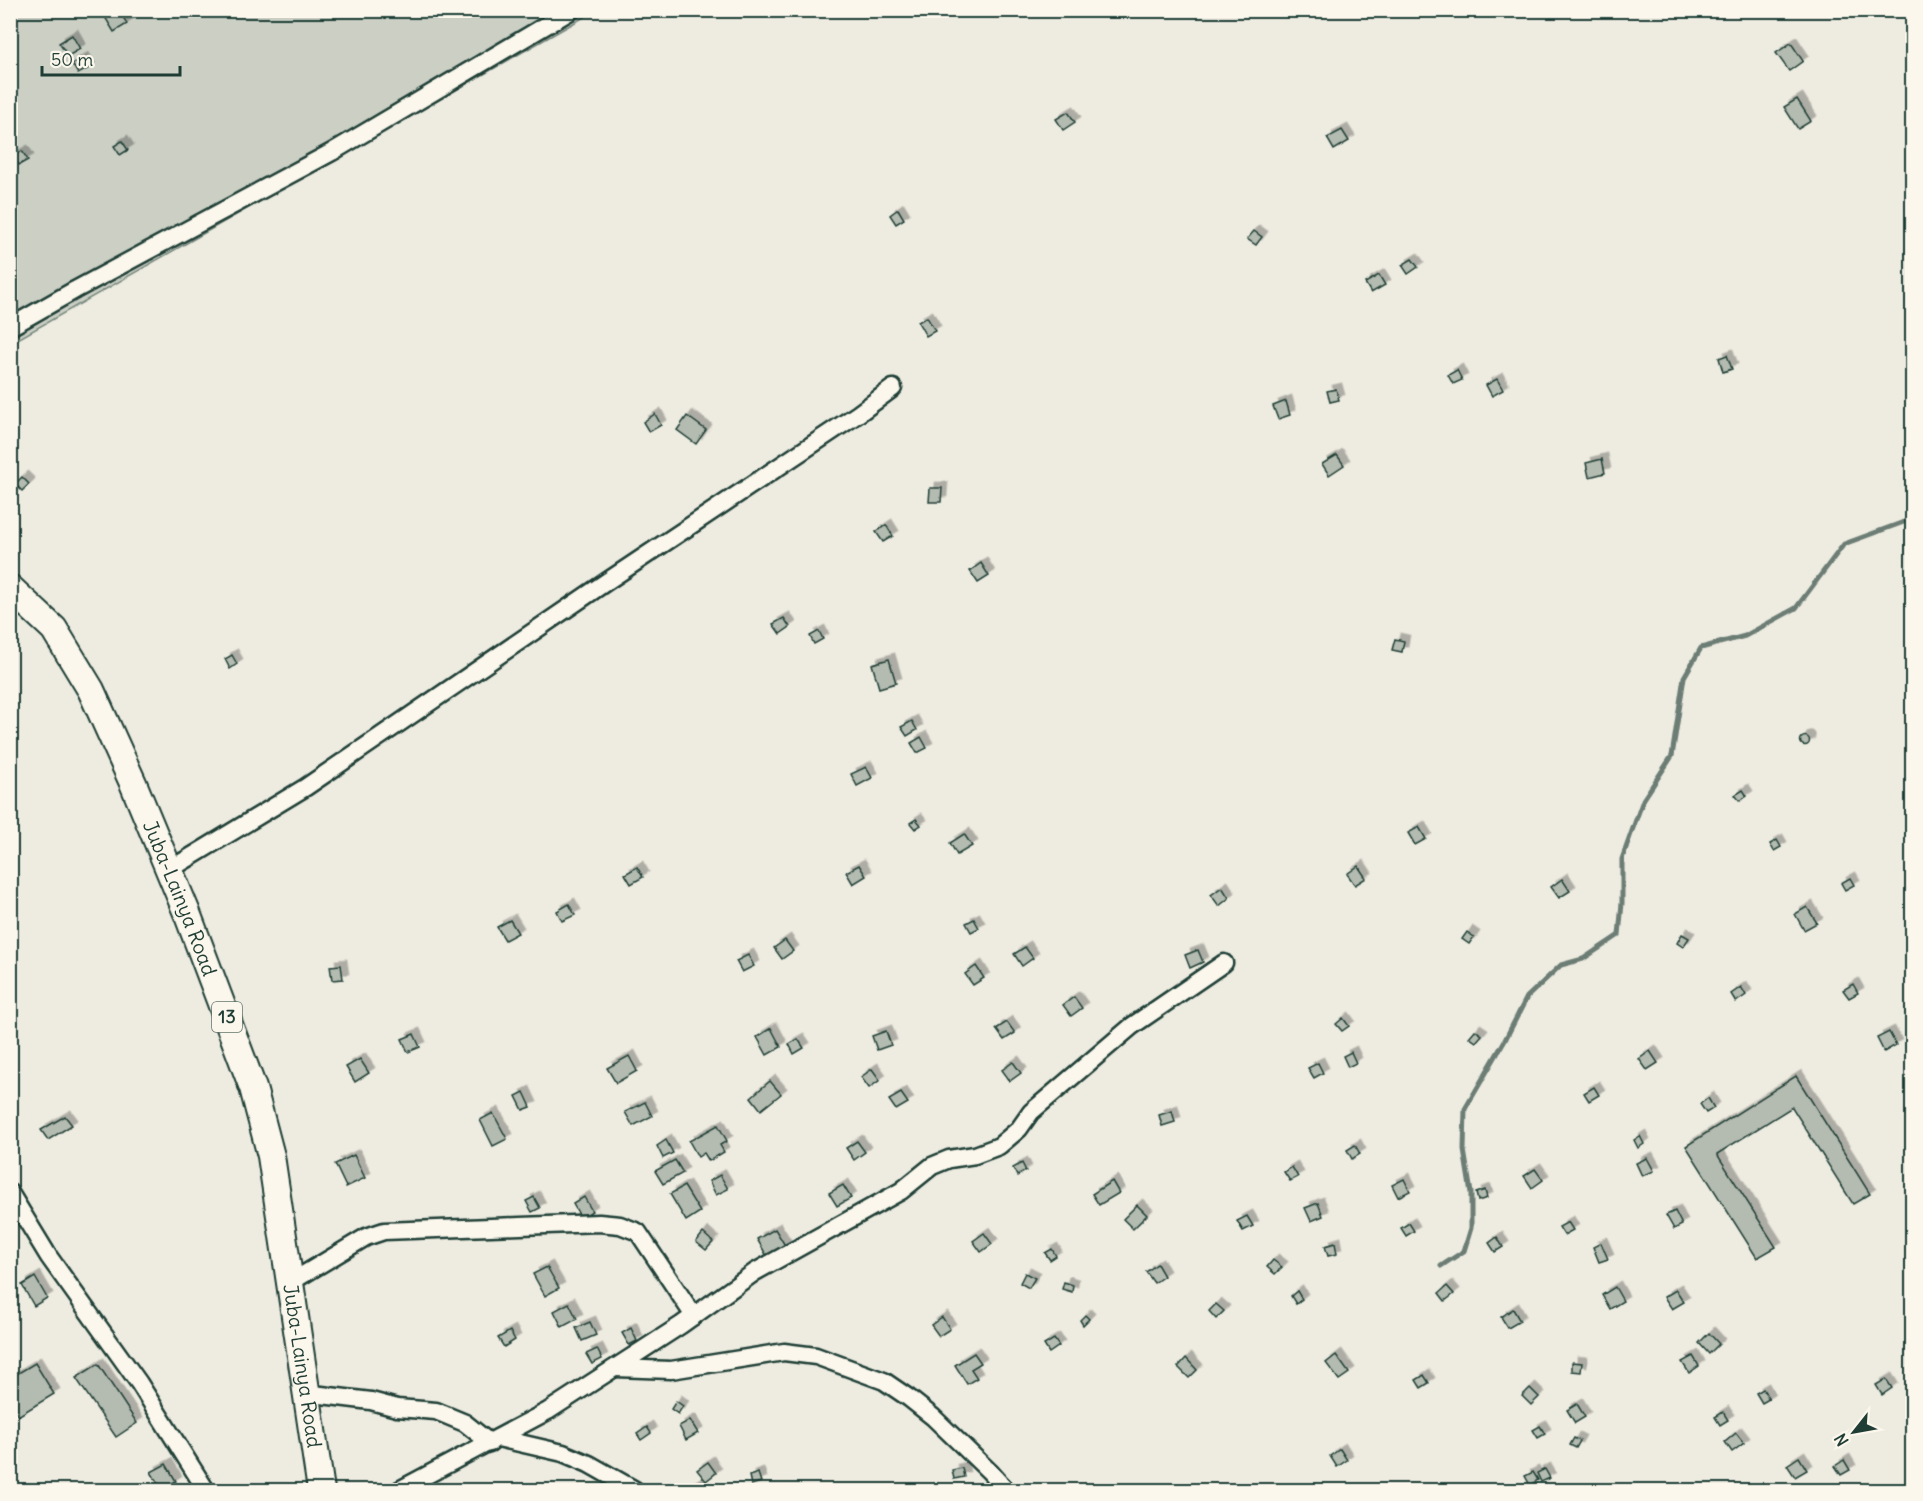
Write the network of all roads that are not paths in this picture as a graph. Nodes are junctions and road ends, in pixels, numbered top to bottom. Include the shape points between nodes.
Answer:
1 (572, 10) edge
2 (10, 327) edge
3 (893, 388) dead end
4 (10, 588) edge
5 (169, 870) junction
6 (1224, 963) dead end
7 (10, 1193) edge
8 (291, 1282) junction
9 (694, 1316) junction
10 (616, 1368) junction
11 (305, 1393) junction
12 (494, 1441) junction
13 (206, 1491) edge
14 (321, 1491) edge
15 (399, 1491) edge
16 (635, 1491) edge
17 (1006, 1491) edge

1 - 2 street via 332,152
3 - 5 street via 306,787
4 - 5 main road, Juba-Lainya Road / 13 via 54,629 91,690
5 - 8 main road, Juba-Lainya Road / 13 via 253,1089 271,1156
6 - 9 street via 1132,1026 1031,1112 999,1146 932,1166 901,1191 755,1272
7 - 13 street via 49,1257 139,1383
8 - 9 street via 366,1237 384,1231 599,1223 638,1232
8 - 11 main road, Juba-Lainya Road / 13
9 - 10 street
10 - 12 street
10 - 17 street via 671,1370 784,1352 816,1356 884,1380 942,1425
11 - 12 street via 436,1411
11 - 14 main road, Juba-Lainya Road / 13
12 - 15 street
12 - 16 street via 563,1453

